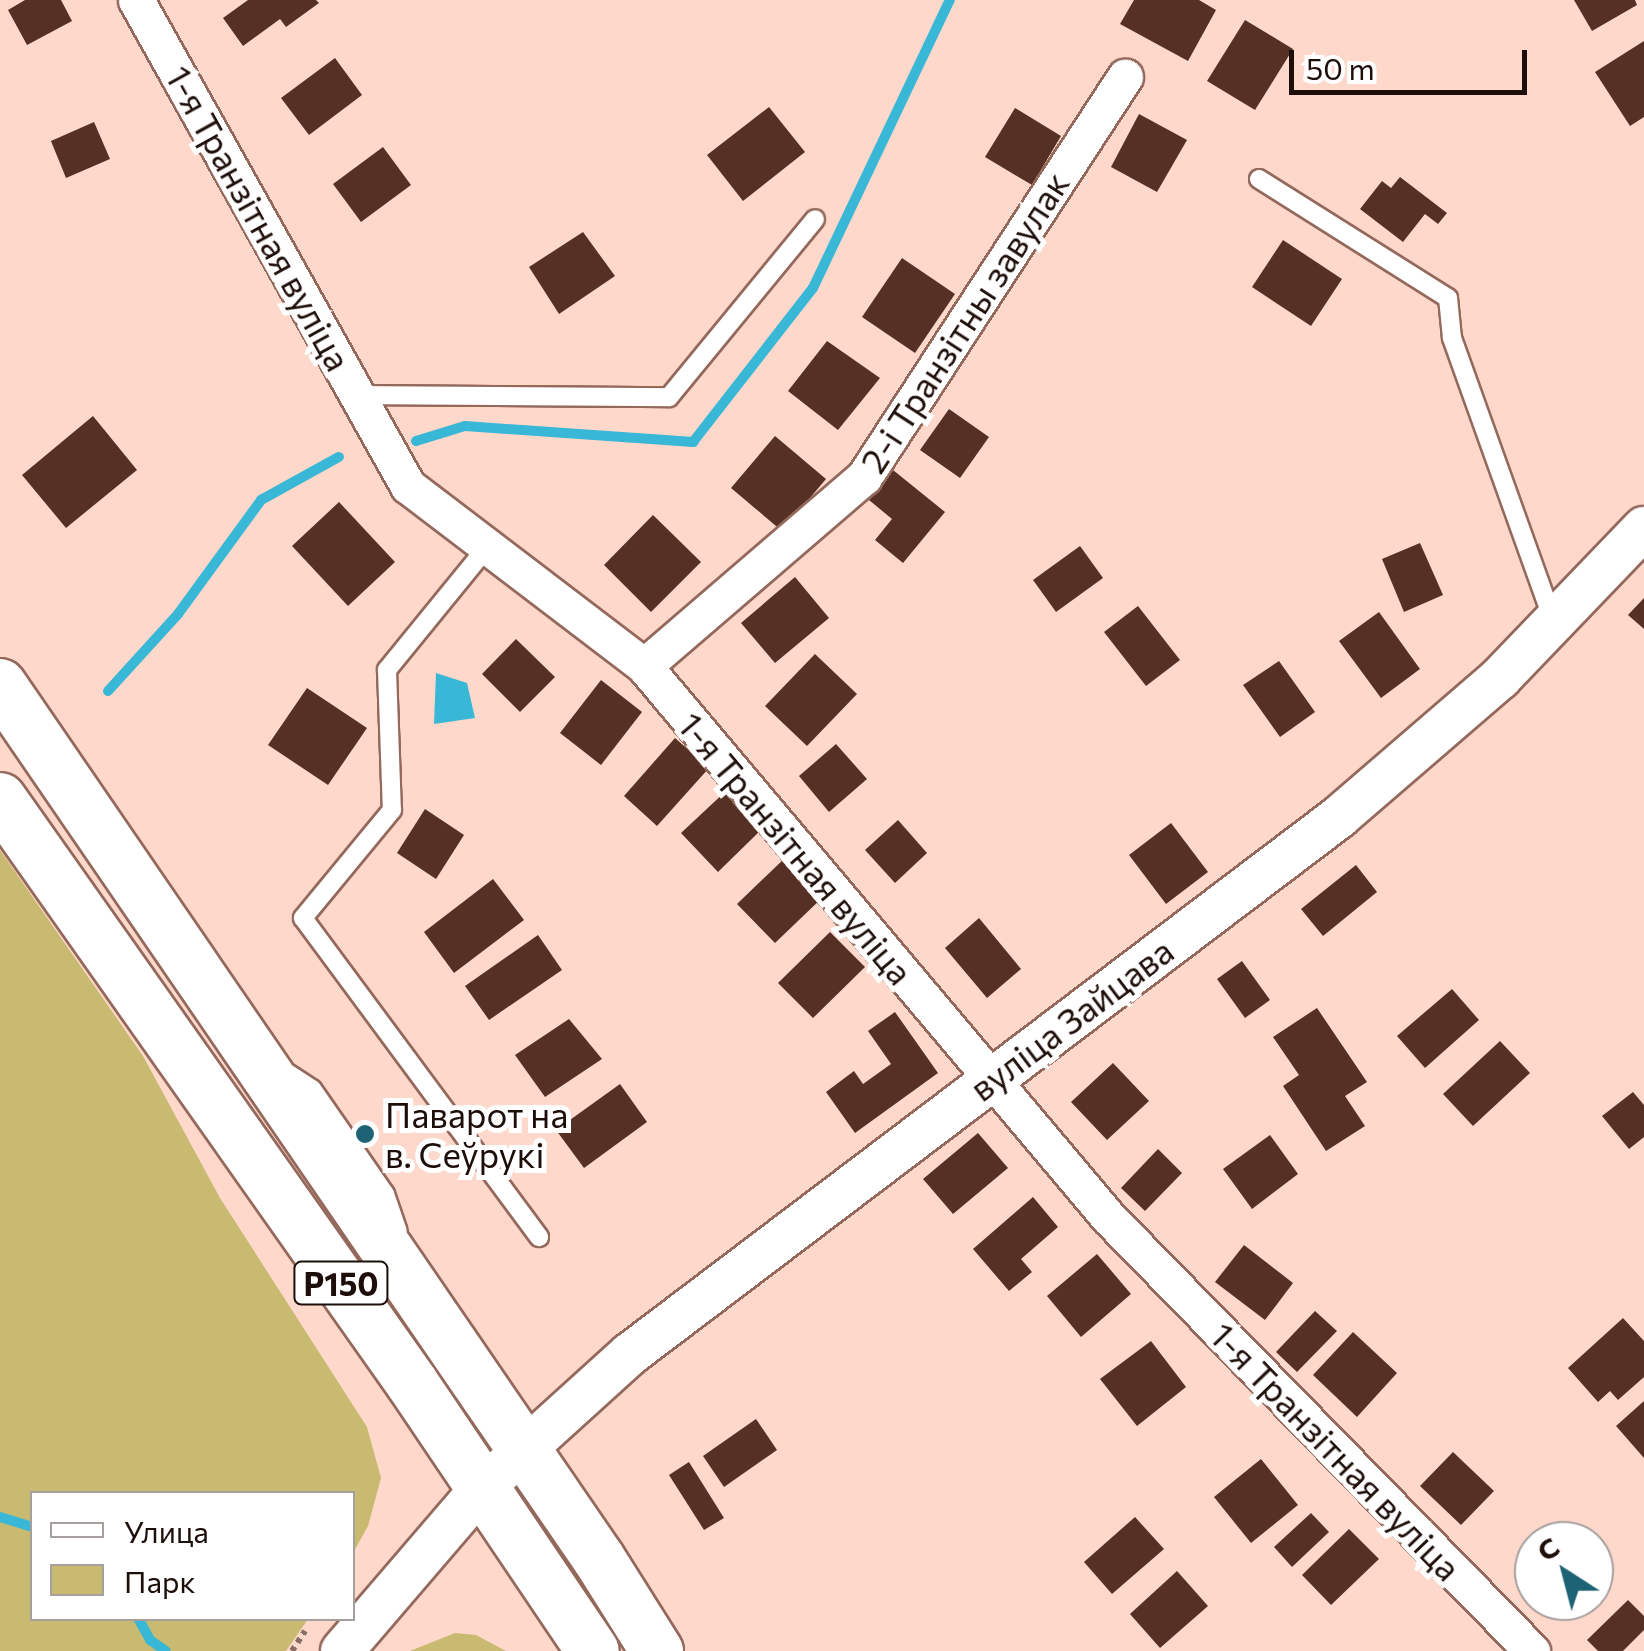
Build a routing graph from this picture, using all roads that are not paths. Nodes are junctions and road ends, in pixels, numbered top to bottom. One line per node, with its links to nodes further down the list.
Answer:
1 (136, 0): 5 (street, 1-я Транзітная вуліца)
2 (1126, 76): 9 (street, 2-і Транзітны завулак)
3 (1258, 178): 8 (lane)
4 (814, 218): 5 (lane)
5 (358, 395): 7 (street, 1-я Транзітная вуліца)
6 (1644, 528): 8 (street, вуліца Зайцава)
7 (488, 546): 9 (street, 1-я Транзітная вуліца); 13 (lane)
8 (1552, 618): 12 (street, вуліца Зайцава)
9 (644, 666): 12 (street, 1-я Транзітная вуліца)
10 (0, 685): 14 (main road, Р150)
11 (0, 799): 15 (main road, Р150)
12 (989, 1080): 14 (street, вуліца Зайцава); 21 (street, 1-я Транзітная вуліца)
13 (538, 1237)
14 (524, 1448): 15 (street, вуліца Зайцава); 20 (main road, Р150)
15 (481, 1489): 16 (street, вуліца Зайцава); 19 (main road, Р150)
16 (355, 1610)
17 (344, 1621): 18 (street, вуліца Зайцава)
18 (323, 1641)
19 (593, 1651)
20 (657, 1651)
21 (1532, 1651)

